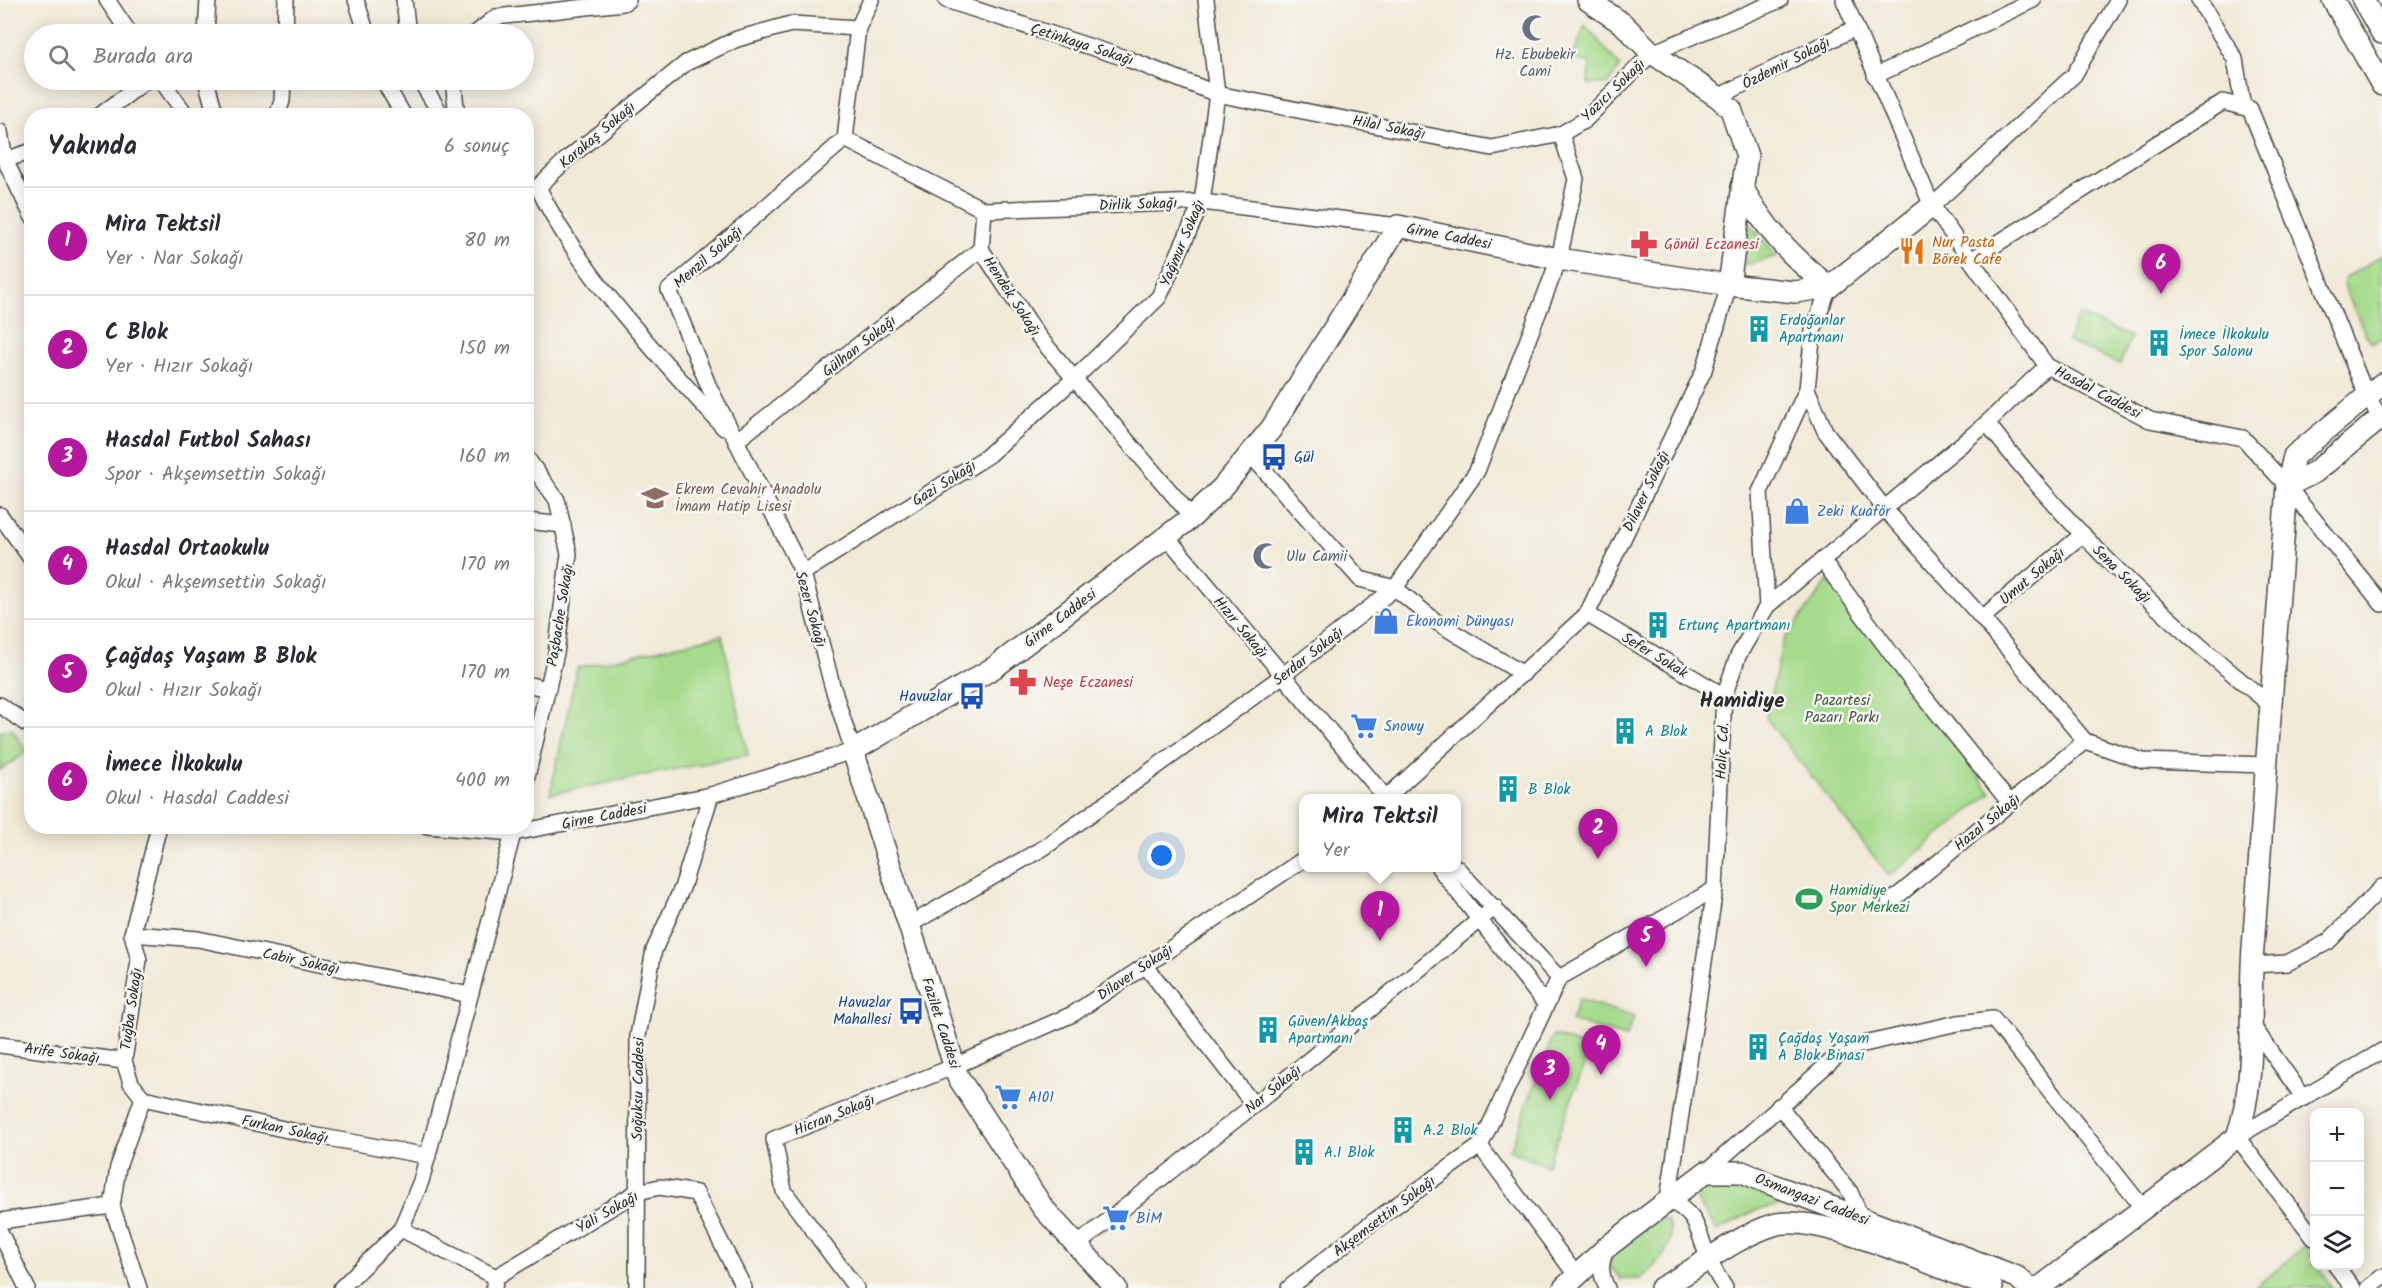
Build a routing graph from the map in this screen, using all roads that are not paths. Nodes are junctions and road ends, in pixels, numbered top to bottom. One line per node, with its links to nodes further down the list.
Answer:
1 (107, 0): 18 (street)
2 (208, 0): 19 (street)
3 (286, 0): 20 (street)
4 (356, 0): 21 (street)
5 (404, 0): 22 (street)
6 (628, 0): 23 (street)
7 (871, 0): 24 (street)
8 (946, 0): 37 (street, Çetinkaya Sokağı)
9 (1206, 0): 37 (street, Yağmur Sokağı)
10 (1588, 0): 27 (street)
11 (1780, 0): 27 (street)
12 (1844, 0): 25 (street, Hasdal Caddesi)
13 (2033, 0): 28 (street)
14 (2118, 0): 57 (street)
15 (2199, 0): 39 (street)
16 (2333, 0): 29 (street)
17 (2363, 0): 26 (street)
18 (123, 24)
19 (207, 24)
20 (285, 24)
21 (364, 24)
22 (407, 24)
23 (487, 24)
24 (858, 28): 49 (street); 71 (street, Karakaş Sokağı)
25 (1855, 28): 28 (street, Hasdal Caddesi); 38 (street, Özdemir Sokağı)
26 (2382, 33)
27 (1652, 53): 38 (street); 48 (street, Yazıcı Sokağı)
28 (1875, 76): 57 (street, Hasdal Caddesi)
29 (2382, 85)
30 (134, 90): 40 (street)
31 (168, 90): 41 (street)
32 (209, 90): 42 (street)
33 (283, 90): 43 (street)
34 (389, 90): 44 (street)
35 (426, 90): 45 (street)
36 (454, 90): 46 (street)
37 (1217, 94): 48 (street, Hilal Sokağı); 56 (street, Yağmur Sokağı)
38 (1718, 97): 53 (street)
39 (2243, 107): 62 (street); 68 (street)
40 (110, 108)
41 (181, 108)
42 (214, 108)
43 (280, 108)
44 (399, 108)
45 (437, 108)
46 (456, 108)
47 (0, 132): 51 (street)
48 (1561, 134): 61 (street)
49 (845, 139): 58 (street); 71 (street, Menzil Sokağı)
50 (24, 154): 51 (street)
51 (5, 160): 52 (street)
52 (14, 178): 54 (street); 55 (street)
53 (1743, 187): 63 (street); 64 (street)
54 (0, 188)
55 (24, 199)
56 (1202, 202): 58 (street, Dirlik Sokağı); 59 (street, Dirlik Sokağı); 66 (street, Yağmur Sokağı)
57 (1932, 206): 62 (street, Hasdal Caddesi); 64 (street, Girne Caddesi)
58 (984, 210): 60 (street, Hendek Sokağı)
59 (1398, 226): 61 (street, Girne Caddesi); 72 (street, Girne Caddesi)
60 (981, 249): 66 (street, Hendek Sokağı); 71 (street, Gülhan Sokağı)
61 (1559, 259): 63 (street, Girne Caddesi); 85 (street, Serdar Sokağı)
62 (1971, 260): 65 (street, Hasdal Caddesi)
63 (1729, 285): 64 (street, Girne Caddesi); 88 (street, Dilaver Sokağı)
64 (1829, 287): 67 (street)
65 (2047, 366): 70 (street, Haliç Cd.); 74 (street, Hasdal Caddesi)
66 (1074, 379): 77 (street, Hendek Sokağı); 84 (street, Gazi Sokağı)
67 (1807, 389): 75 (street); 87 (street)
68 (2374, 390): 69 (street); 74 (street)
69 (2382, 418): 74 (street)
70 (1987, 423): 75 (street, Haliç Cd.); 80 (street, Sena Sokağı)
71 (736, 441): 84 (street, Sezer Sokağı)
72 (1250, 454): 77 (street, Girne Caddesi); 85 (street)
73 (534, 469): 79 (street, Paşbache Sokağı)
74 (2287, 486): 86 (street, Hasdal Caddesi); 96 (street)
75 (1884, 508): 83 (street, Haliç Cd.); 89 (street)
76 (0, 515): 82 (street)
77 (1192, 517): 81 (street, Girne Caddesi)
78 (534, 522): 79 (street)
79 (563, 525): 93 (street, Paşbache Sokağı)
80 (2083, 534): 89 (street, Umut Sokağı); 96 (street, Sena Sokağı)
81 (1167, 537): 91 (street, Hızır Sokağı); 100 (street, Girne Caddesi)
82 (24, 549)
83 (1822, 560): 87 (street, Haliç Cd.); 105 (street)
84 (803, 573): 100 (street, Sezer Sokağı)
85 (1395, 588): 90 (street); 91 (street, Serdar Sokağı)
86 (2382, 604)
87 (1767, 606): 94 (street, Haliç Cd.)
88 (1587, 614): 90 (street, Dilaver Sokağı); 94 (street, Sefer Sokak)
89 (1982, 618): 98 (street)
90 (1523, 674): 103 (street, Dilaver Sokağı)
91 (1282, 676): 102 (street, Hızır Sokağı); 117 (street, Serdar Sokağı)
92 (534, 686): 93 (street)
93 (548, 689): 99 (street, Paşbache Sokağı)
94 (1724, 696): 113 (street, Haliç Cd.)
95 (0, 705): 97 (street)
96 (2273, 707): 101 (street)
97 (24, 722)
98 (2085, 741): 101 (street); 105 (street, Hazal Sokağı)
99 (534, 747)
100 (853, 751): 104 (street, Girne Caddesi); 117 (street, Fazilet Caddesi)
101 (2267, 765): 120 (street)
102 (1383, 794)
103 (1390, 794)
104 (711, 795): 106 (street, Girne Caddesi); 137 (street, Soğuksu Caddesi)
105 (2010, 803): 114 (street, Hazal Sokağı)
106 (534, 826)
107 (157, 834): 118 (street, Tuğba Sokağı)
108 (513, 834): 122 (street)
109 (1299, 862): 119 (street, Dilaver Sokağı)
110 (1443, 872): 116 (street)
111 (1461, 872): 115 (street)
112 (2382, 887): 120 (street)
113 (1715, 889): 121 (street); 138 (street, Haliç Cd.)
114 (1889, 903)
115 (1495, 907): 116 (street, Nar Sokağı); 121 (street)
116 (1479, 919): 123 (street); 131 (street, Nar Sokağı)
117 (909, 925): 128 (street, Fazilet Caddesi)
118 (132, 934): 122 (street, Cabir Sokağı); 127 (street, Tuğba Sokağı)
119 (1145, 965): 128 (street, Dilaver Sokağı); 131 (street)
120 (2252, 965): 124 (street)
121 (1558, 978): 123 (street, Akşemsettin Sokağı)
122 (470, 995): 135 (street)
123 (1546, 1005): 134 (street, Akşemsettin Sokağı)
124 (2252, 1025): 130 (street); 133 (street)
125 (0, 1045): 127 (street, Arife Sokağı)
126 (2382, 1051): 130 (street)
127 (124, 1061): 129 (street, Tuğba Sokağı)
128 (955, 1066): 146 (street, Fazilet Caddesi); 158 (street, Hicran Sokağı)
129 (143, 1098): 135 (street, Furkan Sokağı); 139 (street)
130 (2304, 1098): 133 (street)
131 (1254, 1105): 146 (street, Nar Sokağı)
132 (1779, 1106): 136 (street); 140 (street); 141 (street)
133 (2237, 1137): 140 (street); 145 (street)
134 (1480, 1146): 151 (street); 160 (street, Akşemsettin Sokağı)
135 (428, 1156): 143 (street)
136 (1706, 1172): 138 (street); 141 (street, Osmangazi Caddesi)
137 (637, 1192): 152 (street, Yali Sokağı); 156 (street, Soğuksu Caddesi); 157 (street, Yali Sokağı)
138 (1668, 1200): 147 (street); 148 (street)
139 (112, 1206): 142 (street); 154 (street)
140 (2143, 1208): 166 (street)
141 (1861, 1218): 165 (street, Osmangazi Caddesi)
142 (0, 1221)
143 (401, 1229): 152 (street); 155 (street)
144 (0, 1232): 153 (street)
145 (2310, 1233)
146 (1077, 1245): 159 (street, Fazilet Caddesi)
147 (1607, 1247): 151 (street); 161 (street)
148 (1708, 1257): 162 (street); 163 (street); 164 (street)
149 (2339, 1270): 167 (street)
150 (2382, 1277): 168 (street)
151 (1570, 1282)
152 (495, 1283)
153 (27, 1288)
154 (139, 1288)
155 (341, 1288)
156 (637, 1288)
157 (744, 1288)
158 (856, 1288)
159 (1116, 1288)
160 (1289, 1288)
161 (1606, 1288)
162 (1661, 1288)
163 (1725, 1288)
164 (1992, 1288)
165 (2029, 1288)
166 (2039, 1288)
167 (2353, 1288)
168 (2368, 1288)

